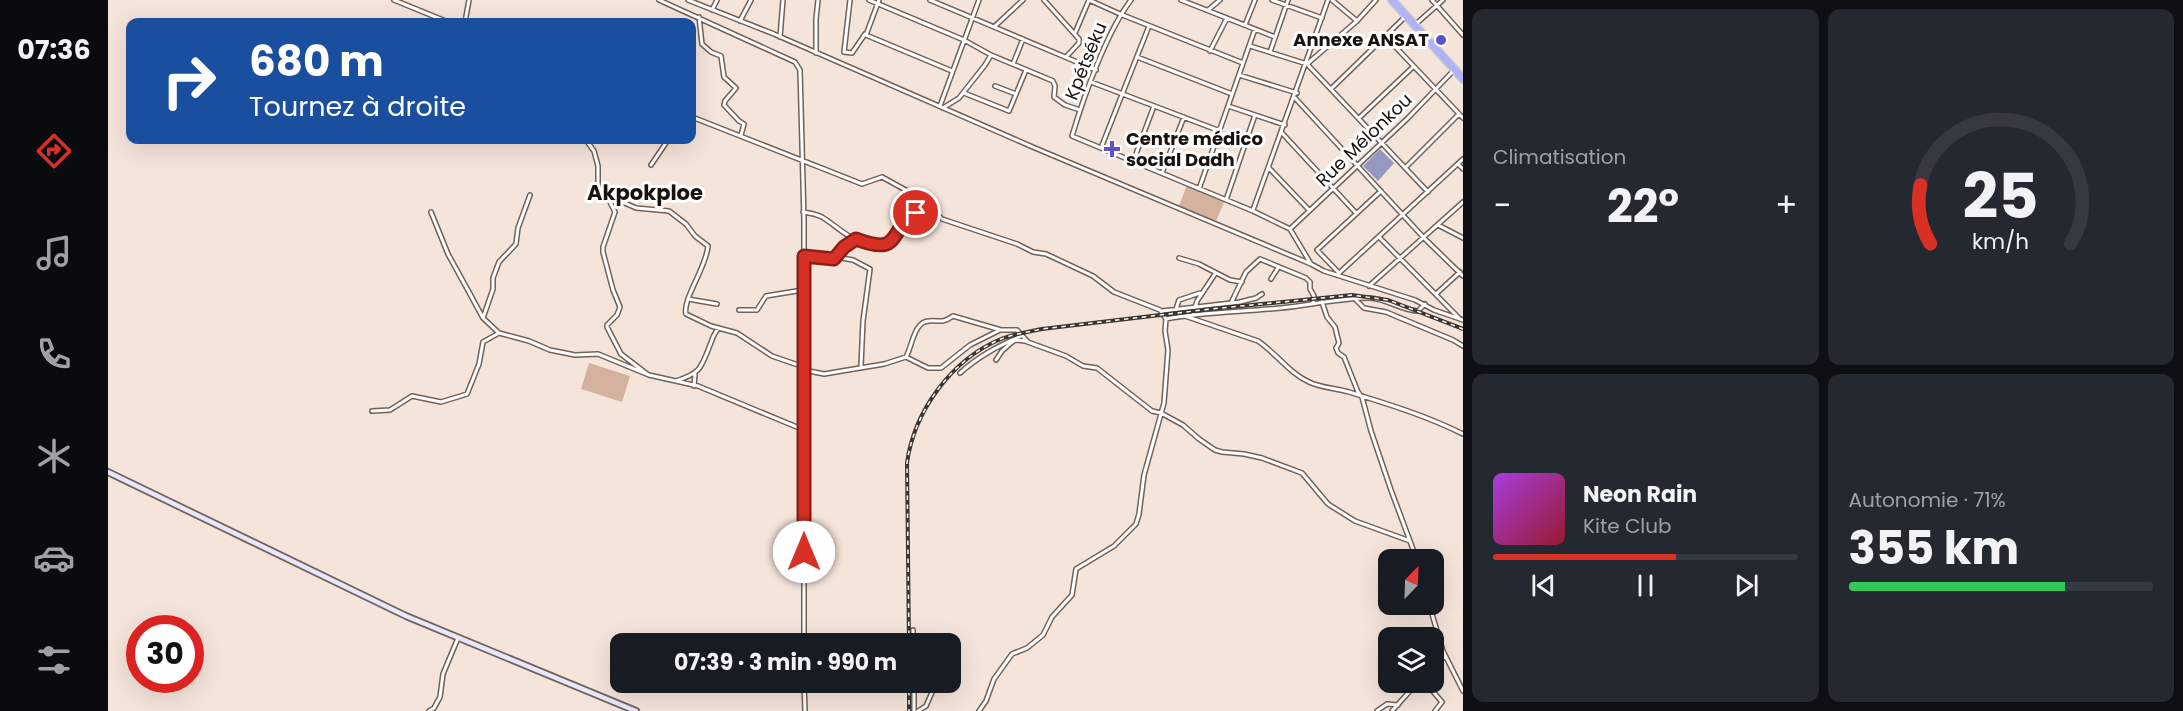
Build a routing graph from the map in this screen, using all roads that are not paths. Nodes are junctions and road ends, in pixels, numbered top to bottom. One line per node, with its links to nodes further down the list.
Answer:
1 (394, 0): 35 (street)
2 (469, 0): 36 (street)
3 (660, 0): 34 (street)
4 (688, 0): 30 (street)
5 (717, 0): 30 (street)
6 (752, 0): 40 (street)
7 (783, 0): 50 (street)
8 (818, 0): 58 (street)
9 (850, 0): 47 (street)
10 (869, 0): 27 (street)
11 (930, 0): 37 (street)
12 (980, 0): 37 (street)
13 (1023, 0): 45 (street)
14 (1044, 0): 48 (street)
15 (1089, 0): 32 (street); 48 (street)
16 (1131, 0): 32 (street, Kpétséku)
17 (1181, 0): 31 (street)
18 (1220, 0): 31 (street)
19 (1255, 0): 43 (street)
20 (1272, 0): 29 (street)
21 (1288, 0): 29 (street)
22 (1330, 0): 39 (street); 41 (street)
23 (1376, 0): 41 (street)
24 (1394, 0): 33 (highway); 42 (highway)
25 (1432, 0): 28 (street)
26 (1443, 0): 28 (street)
27 (879, 2): 47 (street); 54 (street)
28 (1438, 5): 42 (street); 49 (street)
29 (1286, 6): 39 (street); 51 (street)
30 (712, 10): 40 (street)
31 (1208, 10): 38 (street)
32 (1120, 14): 44 (street); 67 (street, Kpétséku)
33 (1406, 16): 42 (highway); 52 (street)
34 (699, 17): 96 (street); 102 (street)
35 (438, 18)
36 (466, 18)
37 (972, 18): 45 (street); 54 (street)
38 (1227, 18): 43 (street); 56 (street)
39 (1322, 18): 64 (street)
40 (740, 21): 50 (street)
41 (1357, 21): 64 (street)
42 (1416, 24): 66 (highway)
43 (1245, 25): 46 (street)
44 (1149, 26): 56 (street); 61 (street)
45 (994, 27): 53 (street)
46 (1256, 29): 51 (street); 55 (street)
47 (865, 33): 69 (street)
48 (1075, 33): 60 (street)
49 (1463, 35)
50 (780, 37): 58 (street)
51 (1275, 37): 57 (street)
52 (1386, 37): 65 (street); 75 (street)
53 (1023, 39): 60 (street); 63 (street)
54 (964, 40): 59 (street); 69 (street)
55 (1250, 46): 57 (street); 62 (street)
56 (1210, 51): 62 (street)
57 (1270, 52): 64 (street)
58 (816, 53): 85 (street)
59 (991, 55): 63 (street); 77 (street)
60 (1066, 57): 67 (street)
61 (1137, 57): 80 (street); 81 (street)
62 (1243, 63): 71 (street)
63 (1013, 64): 68 (street)
64 (1307, 64): 75 (street); 79 (street)
65 (1413, 67): 76 (street); 91 (street)
66 (1456, 68): 70 (highway); 72 (highway); 76 (street, Rue Mélonkou)
67 (1096, 69): 73 (street, Kpétséku)
68 (1026, 70): 78 (street); 86 (street)
69 (952, 71): 85 (street)
70 (1463, 74)
71 (1239, 75): 79 (street); 81 (street)
72 (1463, 79)
73 (1091, 82): 80 (street); 86 (street, Kpétséku)
74 (995, 86): 78 (street)
75 (1332, 88): 91 (street)
76 (1435, 89): 87 (street); 97 (street, Rue Mélonkou)
77 (964, 93): 78 (street); 85 (street)
78 (1016, 93)
79 (1297, 93): 82 (street)
80 (1122, 94): 83 (street); 100 (street)
81 (1232, 94): 84 (street)
82 (1295, 98): 93 (street); 106 (street)
83 (1154, 106): 89 (street); 103 (street)
84 (1228, 106): 88 (street); 94 (street)
85 (941, 107): 136 (street)
86 (1080, 110): 100 (street, Kpétséku)
87 (1459, 114): 92 (street); 108 (street)
88 (1255, 115): 93 (street); 117 (street)
89 (1184, 117): 94 (street); 110 (street)
90 (696, 118): 96 (street)
91 (1359, 118): 97 (street)
92 (1463, 118)
93 (1285, 125): 95 (street)
94 (1220, 131): 111 (street)
95 (1282, 133): 107 (street); 112 (street)
96 (741, 135): 102 (street)
97 (1382, 143): 106 (street, Rue Mélonkou); 108 (street)
98 (589, 144): 116 (street)
99 (665, 144): 105 (street)
100 (1101, 148): 103 (street)
101 (1463, 159): 104 (street)
102 (802, 161): 122 (street); 123 (street)
103 (1133, 162): 110 (street)
104 (1458, 164): 109 (street); 114 (street)
105 (651, 165)
106 (1358, 166): 112 (street, Rue Mélonkou); 113 (street)
107 (1269, 168): 119 (street); 120 (street)
108 (1406, 168): 114 (street)
109 (1463, 169)
110 (1162, 173): 111 (street)
111 (1199, 189): 117 (street)
112 (1333, 189): 119 (street, Rue Mélonkou); 124 (street)
113 (1381, 191): 124 (street); 125 (street)
114 (1428, 192): 125 (street)
115 (530, 195): 161 (street)
116 (606, 195): 148 (street); 178 (street)
117 (1226, 200): 120 (street)
118 (1463, 202): 126 (street)
119 (1310, 210): 127 (street, Rue Mélonkou)
120 (1253, 211): 127 (street)
121 (431, 212): 161 (street)
122 (803, 212): 131 (street); 132 (street)
123 (936, 213): 131 (street); 158 (street)
124 (1356, 214): 139 (street)
125 (1403, 215): 128 (street); 129 (street)
126 (1438, 225): 129 (street); 130 (street)
127 (1290, 229): 136 (street)
128 (1379, 237): 135 (street); 139 (street)
129 (1424, 238): 135 (street); 140 (street)
130 (1463, 238)
131 (856, 239): 133 (street)
132 (804, 256): 133 (street); 144 (street)
133 (836, 257): 174 (street)
134 (1179, 258): 138 (street)
135 (1399, 258): 143 (street); 147 (street)
136 (1311, 264): 139 (street)
137 (1278, 268): 141 (street); 142 (street); 153 (street)
138 (1215, 274): 142 (street); 145 (street)
139 (1338, 274): 143 (street)
140 (1461, 274): 147 (street)
141 (1271, 279)
142 (1242, 282): 150 (street)
143 (1369, 286): 154 (street)
144 (804, 290): 157 (street); 175 (street)
145 (1202, 293): 155 (street); 156 (street)
146 (1262, 294): 150 (street)
147 (1436, 294): 163 (street)
148 (688, 299): 152 (street); 164 (street)
149 (1356, 300): 151 (street); 154 (street); 171 (street)
150 (1232, 301): 155 (street)
151 (1322, 302): 153 (street); 181 (street)
152 (717, 304)
153 (1313, 304): 159 (street)
154 (1425, 304): 163 (street)
155 (1195, 307): 156 (street); 159 (street)
156 (1176, 309): 158 (street)
157 (739, 310)
158 (1162, 311): 162 (street)
159 (1193, 315): 160 (street)
160 (1185, 316): 162 (street); 181 (street)
161 (483, 318): 167 (street)
162 (1166, 319): 183 (street)
163 (1461, 319)
164 (711, 326): 165 (street); 168 (street)
165 (719, 328): 168 (street); 175 (street)
166 (1001, 330): 169 (street); 172 (street); 172 (street)
167 (499, 333): 178 (street); 182 (street)
168 (714, 333): 177 (street)
169 (1021, 336): 170 (street); 176 (street)
170 (1029, 343): 173 (street); 183 (street)
171 (1463, 346)
172 (906, 357): 174 (street)
173 (996, 360)
174 (861, 366): 175 (street)
175 (804, 369): 184 (street)
176 (960, 373)
177 (695, 374): 179 (street); 180 (street)
178 (649, 375): 179 (street)
179 (676, 381): 180 (street)
180 (694, 386): 184 (street)
181 (1362, 397): 185 (street); 187 (street)
182 (372, 411)
183 (1161, 413): 187 (street); 204 (street)
184 (804, 430): 190 (street)
185 (1463, 434)
186 (108, 472): 191 (street)
187 (1410, 541): 188 (street)
188 (1415, 549)
189 (1432, 615): 192 (street)
190 (804, 633)
191 (458, 638): 200 (street); 201 (street)
192 (1445, 656): 193 (street)
193 (1463, 691)
194 (804, 693): 202 (street)
195 (915, 693): 203 (street)
196 (932, 693): 203 (street)
197 (1409, 693): 199 (street)
198 (1434, 693): 207 (street)
199 (1398, 705): 205 (street); 206 (street)
200 (429, 711)
201 (636, 711)
202 (804, 711)
203 (916, 711)
204 (979, 711)
205 (1377, 711)
206 (1392, 711)
207 (1435, 711)

